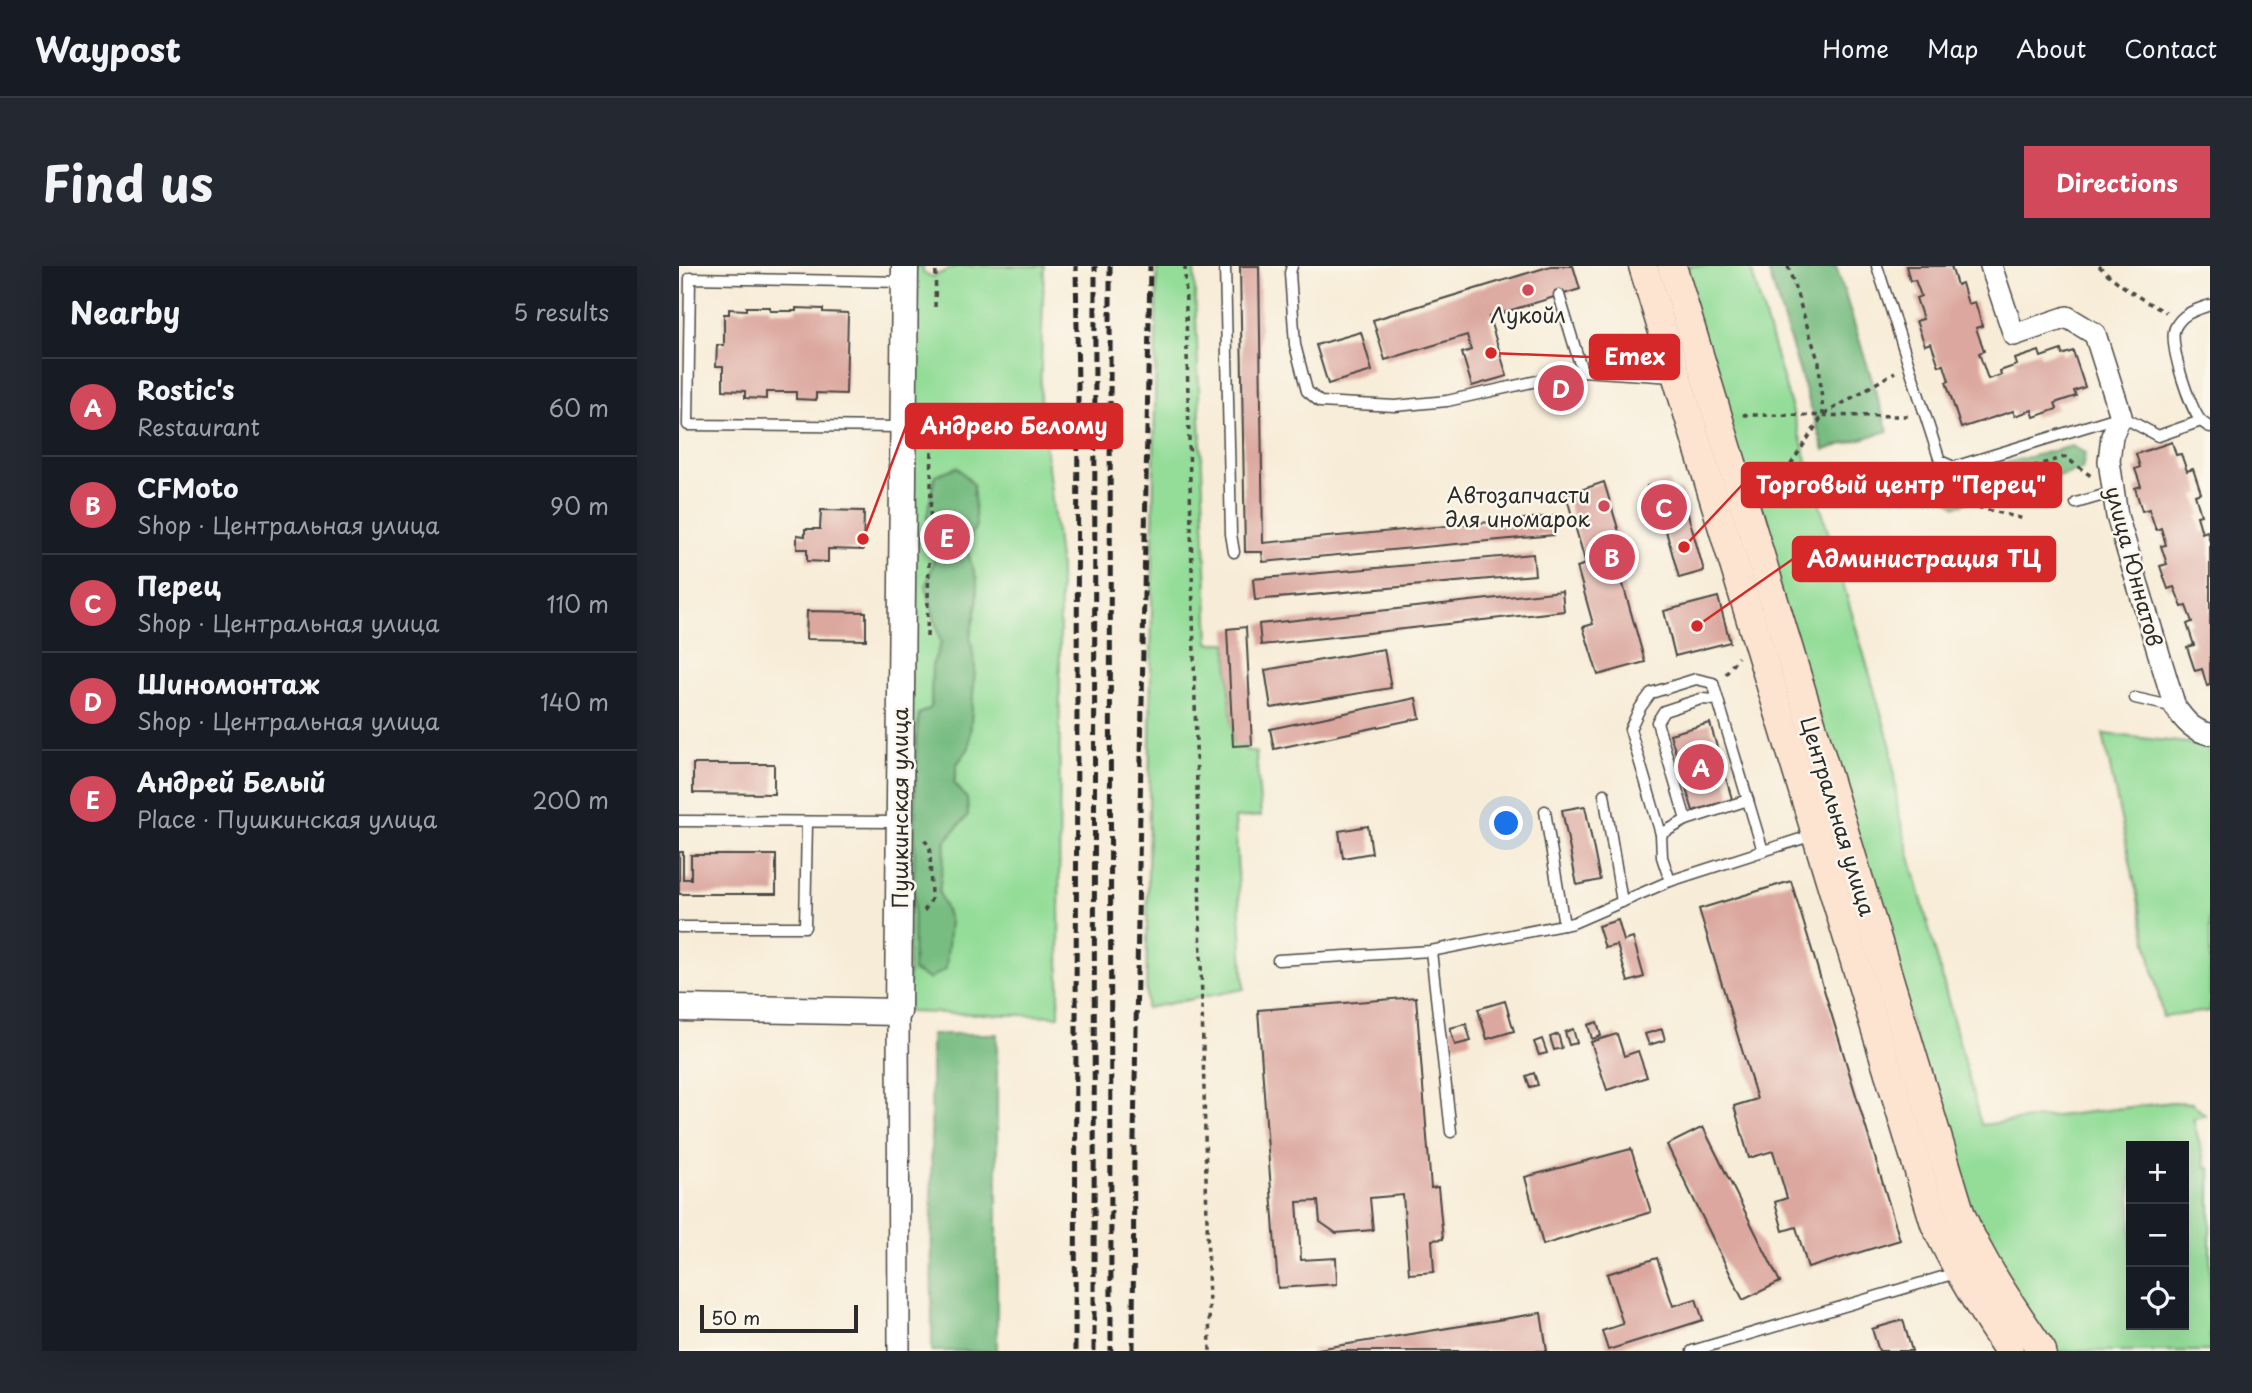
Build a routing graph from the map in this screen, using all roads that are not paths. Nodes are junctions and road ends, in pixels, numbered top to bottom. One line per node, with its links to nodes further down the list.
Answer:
1 (1225, 266): 17 (lane)
2 (1292, 266): 10 (lane)
3 (1643, 266): 11 (main road, Центральная улица)
4 (1672, 266): 11 (main road, Центральная улица)
5 (1877, 266): 12 (lane)
6 (1991, 266): 12 (street)
7 (905, 274): 14 (street, Пушкинская улица); 14 (lane)
8 (1559, 295): 10 (lane)
9 (2210, 305): 13 (lane)
10 (1582, 371): 11 (lane)
11 (1690, 373): 30 (main road, Центральная улица); 45 (main road, Центральная улица)
12 (2121, 416): 13 (lane); 15 (street, улица Юннатов)
13 (2206, 424)
14 (902, 427): 28 (street, Пушкинская улица)
15 (2113, 492): 16 (lane); 20 (street, улица Юннатов)
16 (2076, 503)
17 (1234, 552)
18 (1716, 695): 23 (lane); 25 (lane); 29 (lane)
19 (2135, 698): 20 (lane)
20 (2175, 707): 21 (street, улица Юннатов)
21 (2210, 734)
22 (1604, 794): 33 (lane)
23 (1748, 800): 25 (lane); 31 (lane)
24 (1545, 811): 34 (lane)
25 (1686, 820): 29 (lane)
26 (679, 821): 27 (lane)
27 (807, 822): 28 (lane); 35 (lane)
28 (899, 822): 39 (street, Пушкинская улица)
29 (1661, 834): 32 (lane)
30 (1817, 834): 31 (lane); 41 (main road, Центральная улица)
31 (1763, 851): 32 (lane)
32 (1669, 881): 33 (lane)
33 (1622, 902): 34 (lane)
34 (1564, 925): 36 (lane)
35 (679, 928)
36 (1431, 951): 37 (lane); 40 (lane)
37 (1279, 960)
38 (679, 1008): 39 (street)
39 (898, 1012): 42 (street, Пушкинская улица)
40 (1451, 1132)
41 (1959, 1272): 43 (lane); 44 (main road, Центральная улица)
42 (899, 1351)
43 (1692, 1351)
44 (2009, 1351)
45 (2042, 1351)

